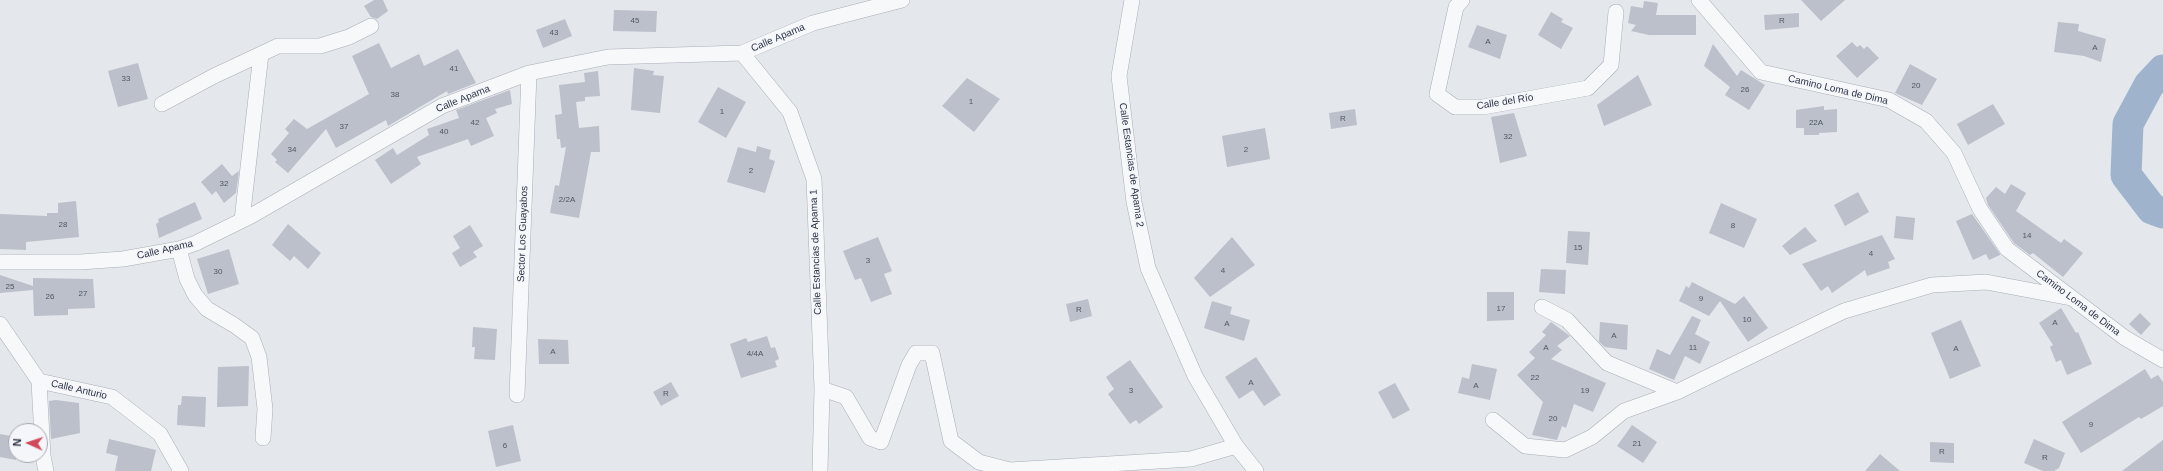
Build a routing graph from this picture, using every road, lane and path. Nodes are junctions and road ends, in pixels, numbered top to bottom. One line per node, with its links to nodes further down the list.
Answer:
1 (902, 0): 7 (street, Calle Apama)
2 (1132, 0): 24 (street, Calle Estancias de Apama 2)
3 (1462, 0): 5 (street, Calle del Río)
4 (1699, 0): 14 (street, Camino Loma de Dima)
5 (1616, 12)
6 (371, 26): 8 (street)
7 (742, 53): 9 (street, Calle Apama); 19 (street, Calle Estancias de Apama 1)
8 (261, 54): 10 (street); 11 (street)
9 (529, 73): 11 (street, Calle Apama); 21 (street, Sector Los Guayabos)
10 (162, 104)
11 (242, 220): 12 (street, Calle Apama)
12 (179, 248): 13 (street, Calle Apama); 23 (street)
13 (0, 262)
14 (2071, 298): 17 (street, Camino Loma de Dima); 20 (street)
15 (1542, 307): 20 (street)
16 (0, 324): 18 (street, Calle Anturio)
17 (2163, 360)
18 (39, 381): 25 (street, Calle Anturio); 26 (street, Calle Anturio)
19 (822, 389): 24 (street); 27 (street, Calle Estancias de Apama 1)
20 (1678, 392): 22 (street)
21 (517, 395)
22 (1493, 420)
23 (263, 438)
24 (1236, 446): 28 (street, Calle Estancias de Apama 2)
25 (46, 471)
26 (181, 471)
27 (820, 471)
28 (1256, 471)

